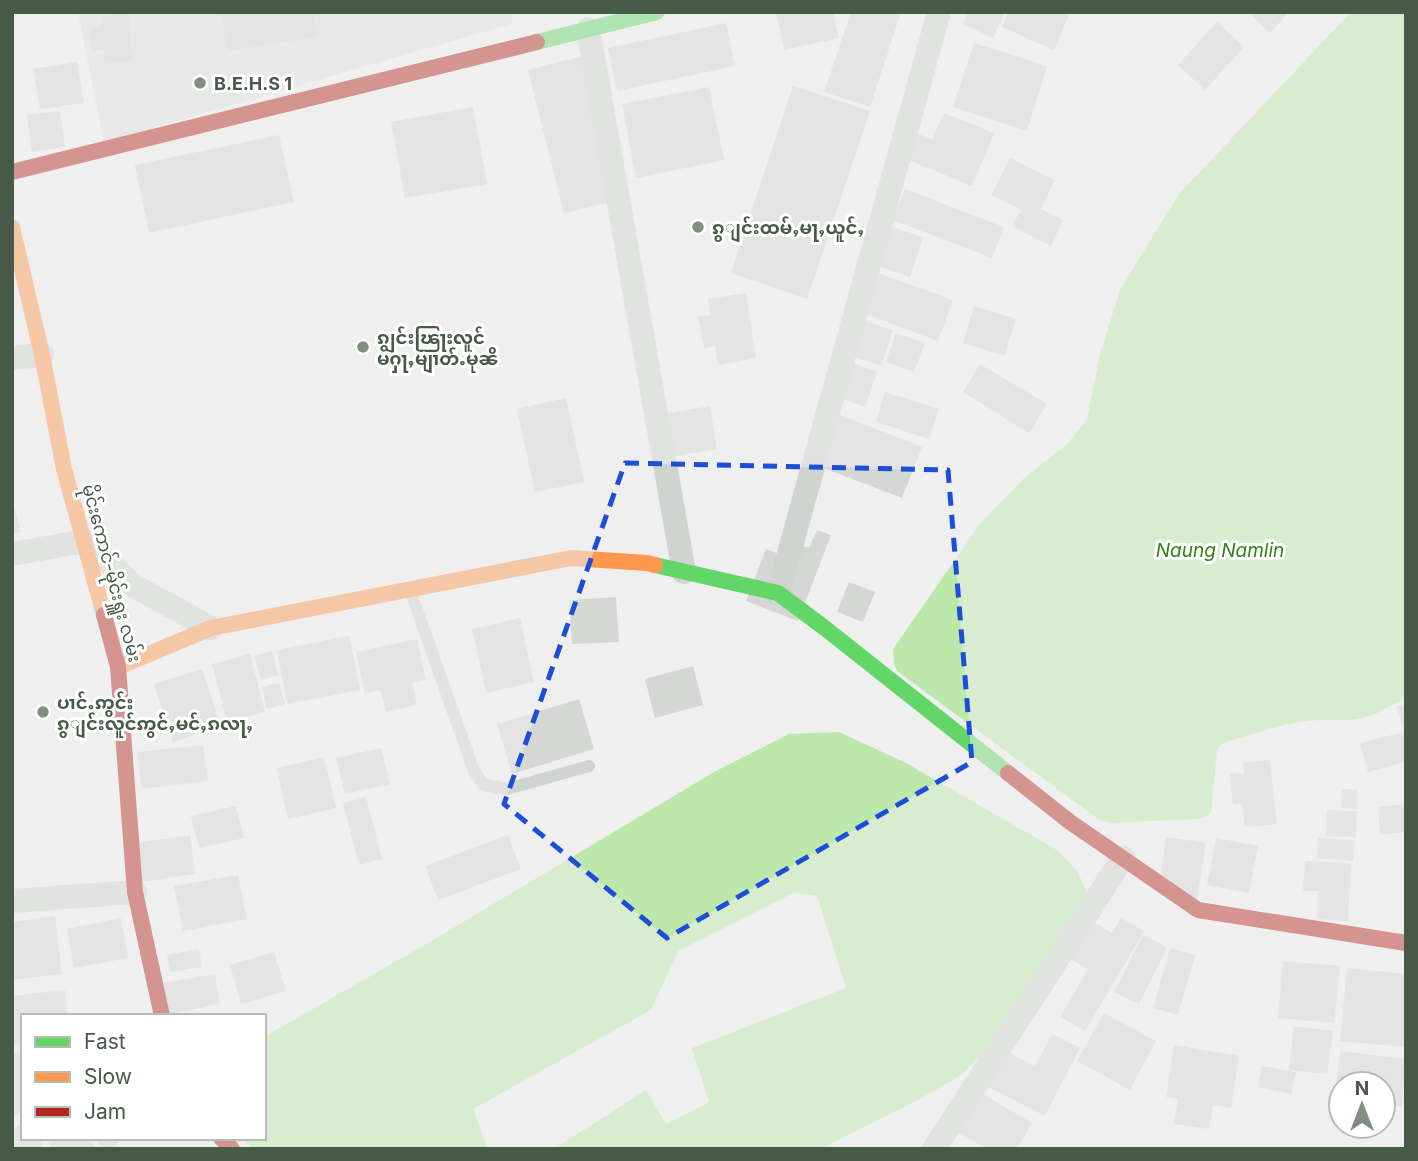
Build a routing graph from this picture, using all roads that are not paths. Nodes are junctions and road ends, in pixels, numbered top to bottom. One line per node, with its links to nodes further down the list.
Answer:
1 (657, 12): 3 (street)
2 (939, 12): 12 (street)
3 (588, 29): 4 (street); 10 (street)
4 (12, 172)
5 (12, 227): 6 (street, မိုင်းကောင်-မိုင်းရှူး လမ်း)
6 (42, 355): 7 (street); 8 (street, မိုင်းကောင်-မိုင်းရှူး လမ်း)
7 (12, 358)
8 (85, 541): 9 (street); 13 (street); 14 (street, မိုင်းကောင်-မိုင်းရှူး လမ်း)
9 (12, 554)
10 (684, 572): 11 (street); 12 (street)
11 (410, 589): 13 (street); 15 (lane)
12 (778, 593): 16 (street)
13 (211, 628): 14 (street)
14 (118, 667): 17 (street, မိုင်းကောင်-မိုင်းရှူး လမ်း)
15 (589, 766)
16 (1123, 859): 19 (street); 21 (street)
17 (135, 892): 18 (street); 20 (street, မိုင်းကောင်-မိုင်းရှူး လမ်း)
18 (12, 901)
19 (1406, 943)
20 (162, 1014)
21 (934, 1149)

